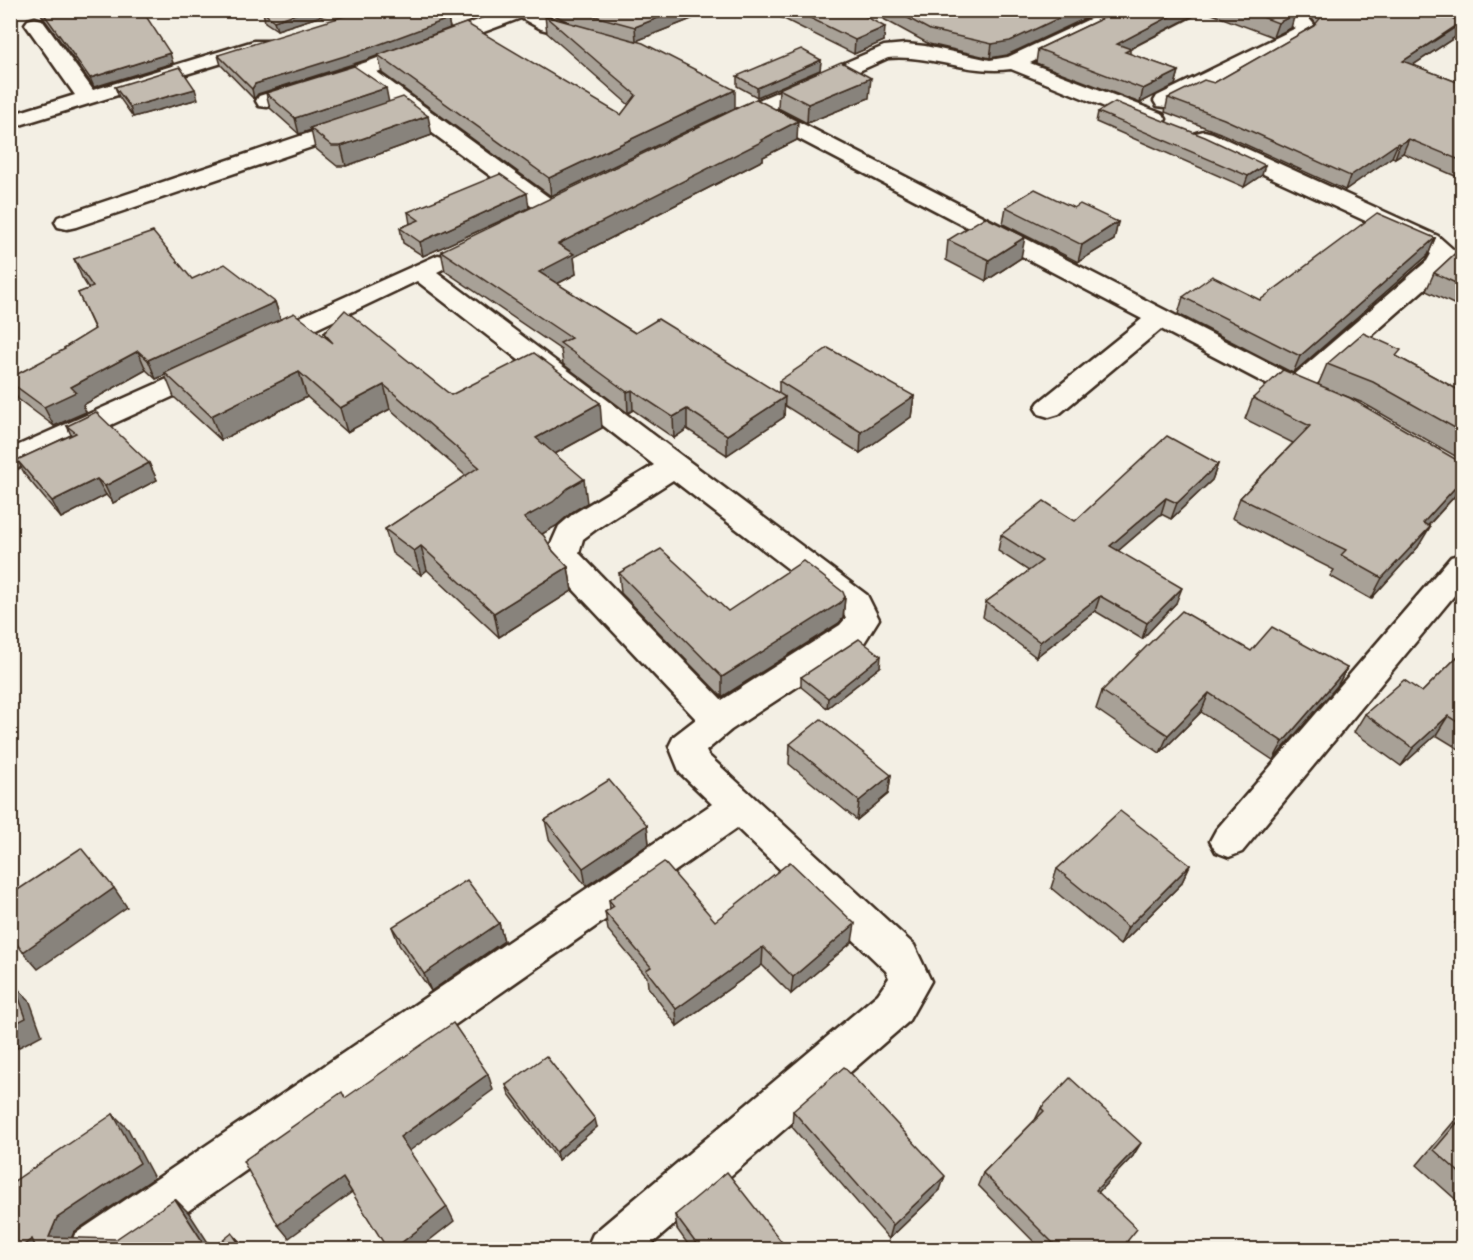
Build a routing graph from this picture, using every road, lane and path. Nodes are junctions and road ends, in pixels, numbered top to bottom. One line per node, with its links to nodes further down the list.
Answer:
1 (1126, 10): 9 (street)
2 (1275, 10): 15 (street)
3 (521, 11): 7 (street); 10 (street)
4 (44, 15): 11 (street)
5 (885, 31): 8 (street)
6 (285, 38): 11 (street)
7 (614, 42)
8 (925, 52): 9 (street); 13 (street)
9 (1013, 63): 15 (street)
10 (361, 70): 12 (street); 14 (street)
11 (88, 98): 16 (street)
12 (267, 101)
13 (746, 102): 17 (street); 23 (street)
14 (410, 106): 18 (street); 19 (street)
15 (1140, 113): 21 (street)
16 (10, 122)
17 (705, 133)
18 (550, 209)
19 (67, 222)
20 (459, 252): 22 (street)
21 (1453, 252): 26 (street)
22 (420, 271): 24 (street); 30 (street)
23 (1160, 317): 26 (street); 28 (street)
24 (247, 351)
25 (225, 361): 29 (street)
26 (1295, 388): 27 (street)
27 (1333, 404)
28 (1049, 408)
29 (10, 461)
30 (675, 465): 32 (street); 32 (street)
31 (1462, 565): 34 (street)
32 (719, 720): 33 (street)
33 (739, 806): 35 (street); 36 (street)
34 (1229, 842)
35 (91, 1250)
36 (609, 1250)

